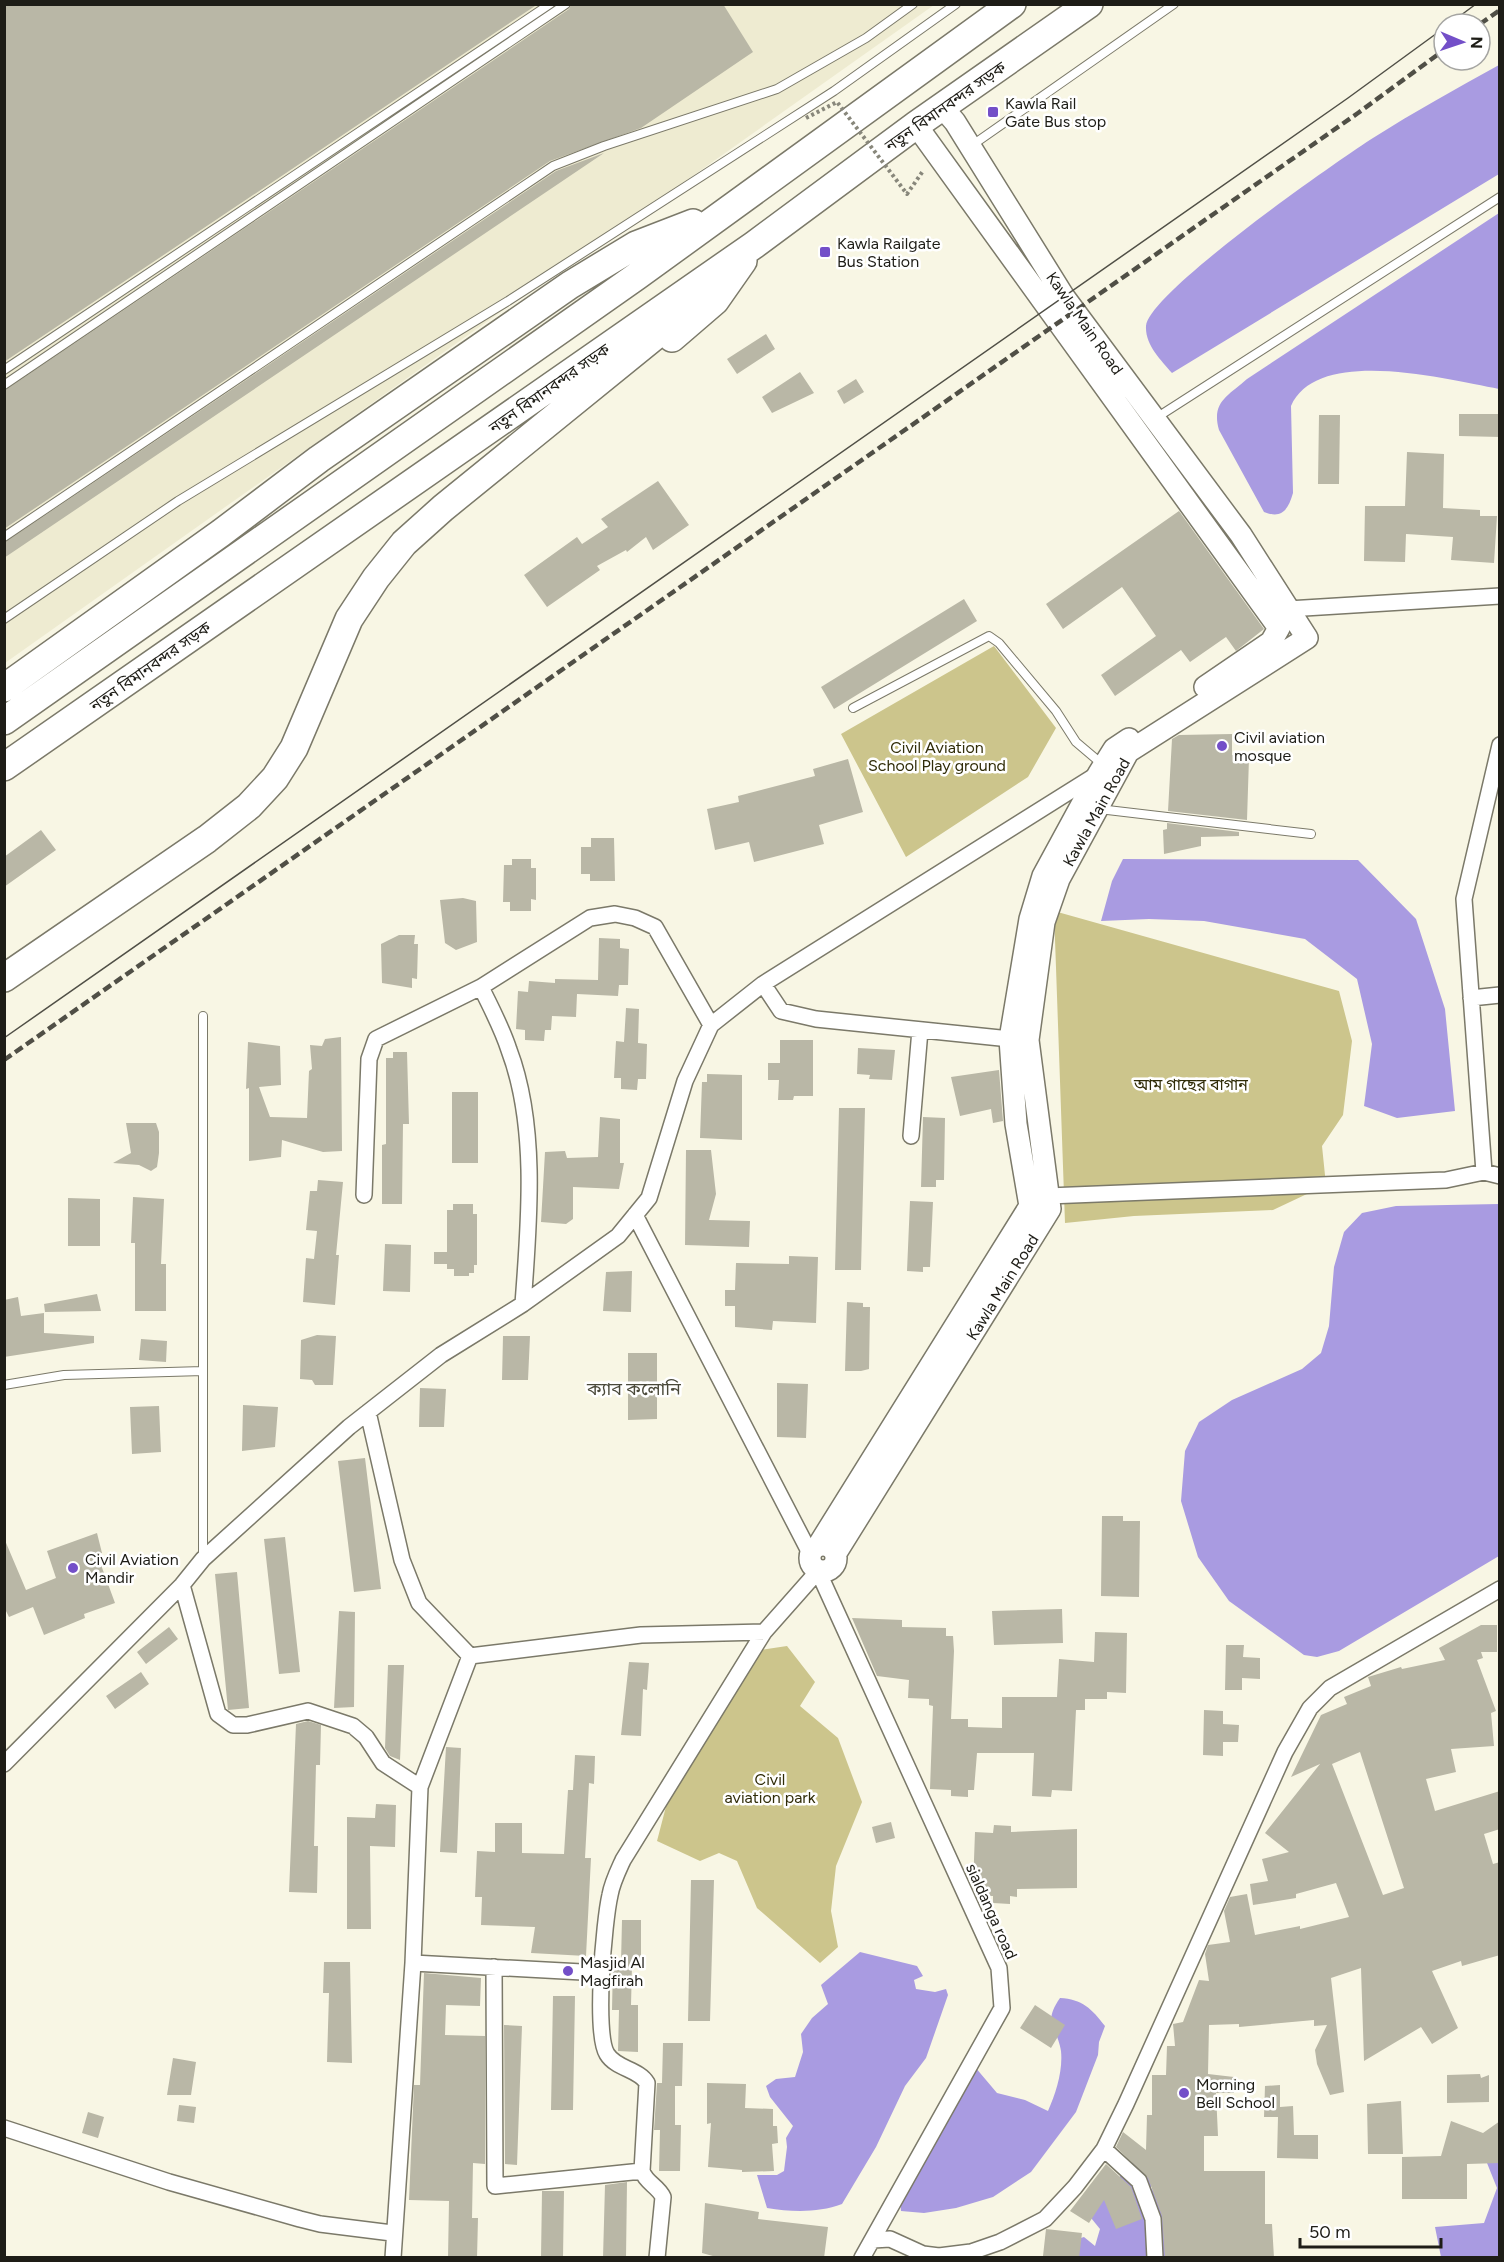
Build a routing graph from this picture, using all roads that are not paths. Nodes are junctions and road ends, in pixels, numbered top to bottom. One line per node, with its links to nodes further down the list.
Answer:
1 (550, 4): 14 (lane)
2 (566, 4): 15 (lane)
3 (913, 4): 17 (lane)
4 (956, 4): 20 (lane)
5 (1012, 4): 12 (highway)
6 (1089, 4): 8 (highway, নতুন বিমানবন্দর সড়ক)
7 (1174, 4): 10 (lane)
8 (942, 107): 9 (highway, নতুন বিমানবন্দর সড়ক); 10 (street, Kawla Main Road)
9 (916, 126): 13 (highway, নতুন বিমানবন্দর সড়ক); 26 (street, Kawla Main Road)
10 (970, 147): 16 (street, Kawla Main Road)
11 (1500, 197): 16 (lane)
12 (727, 211): 21 (highway); 23 (highway)
13 (754, 245): 25 (highway, নতুন বিমানবন্দর সড়ক); 29 (highway)
14 (4, 370)
15 (4, 385)
16 (1154, 419): 19 (street, Kawla Main Road)
17 (4, 537)
18 (1500, 596): 19 (street)
19 (1288, 609): 27 (street, Kawla Main Road)
20 (4, 619)
21 (4, 688)
22 (853, 708): 26 (lane)
23 (4, 721)
24 (1500, 745): 32 (street)
25 (4, 767)
26 (1101, 769): 30 (street); 37 (street, Kawla Main Road)
27 (1097, 809): 28 (lane); 42 (street, Kawla Main Road)
28 (1311, 834)
29 (4, 978)
30 (763, 984): 34 (street); 36 (street)
31 (1500, 995): 32 (street)
32 (1471, 998): 39 (street)
33 (203, 1016): 45 (lane)
34 (711, 1025): 35 (street); 43 (street)
35 (397, 1029): 41 (street); 44 (street)
36 (920, 1029): 37 (street); 38 (street)
37 (1010, 1039): 48 (street, Kawla Main Road)
38 (910, 1136)
39 (1484, 1172): 40 (street); 42 (street)
40 (1500, 1176)
41 (364, 1195)
42 (1048, 1196): 48 (street, Kawla Main Road)
43 (635, 1215): 44 (street); 48 (street, sialdanga road)
44 (523, 1304): 47 (street)
45 (203, 1371): 46 (lane); 49 (lane)
46 (4, 1385)
47 (368, 1412): 49 (street); 53 (street)
48 (821, 1556): 52 (street); 63 (street, sialdanga road)
49 (203, 1559): 50 (street)
50 (182, 1585): 54 (street); 55 (street)
51 (1500, 1588): 60 (street)
52 (764, 1632): 53 (street); 58 (street)
53 (470, 1656): 55 (street)
54 (4, 1764)
55 (420, 1787): 56 (street)
56 (413, 1963): 57 (street); 62 (street)
57 (494, 1967): 58 (street); 61 (street)
58 (601, 1973): 61 (street)
59 (4, 2128): 62 (street)
60 (1104, 2149): 63 (street); 67 (street)
61 (642, 2172): 65 (street)
62 (392, 2233): 64 (street)
63 (873, 2240): 66 (street, sialdanga road)
64 (393, 2258)
65 (657, 2258)
66 (862, 2258)
67 (1155, 2258)

